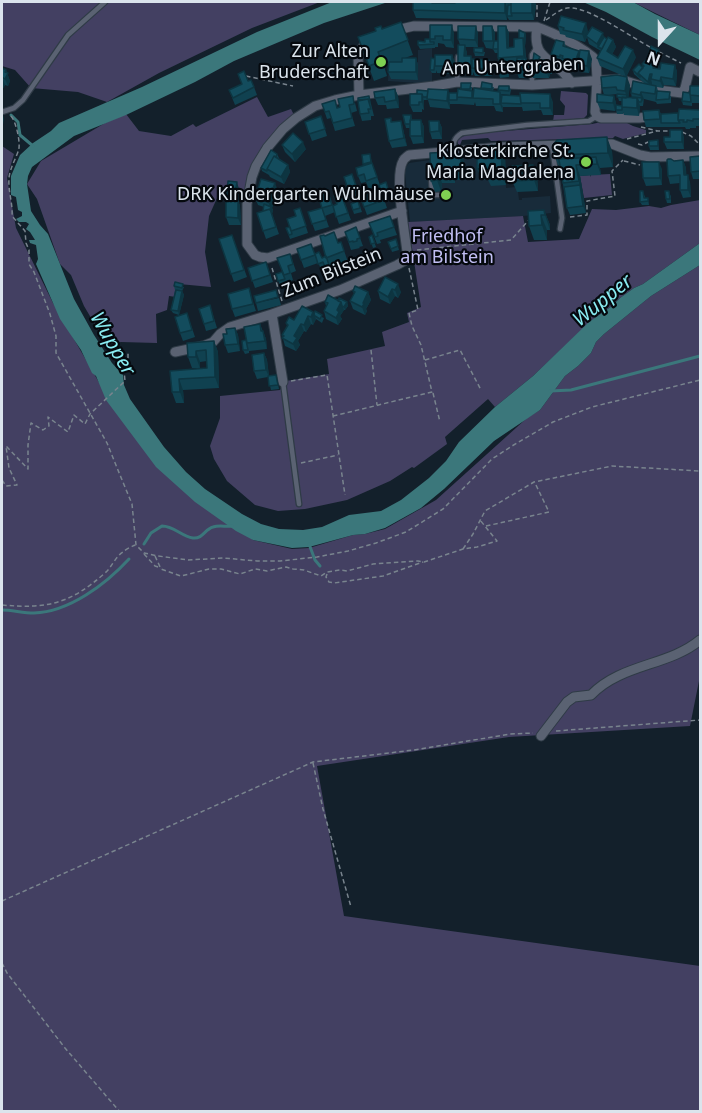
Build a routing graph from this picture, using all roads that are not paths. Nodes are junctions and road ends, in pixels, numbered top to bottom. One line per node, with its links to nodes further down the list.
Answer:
1 (105, 2): 13 (lane)
2 (540, 24): 3 (street); 5 (street); 8 (street)
3 (459, 26): 4 (lane); 12 (street)
4 (458, 37)
5 (537, 47): 10 (street); 11 (lane)
6 (458, 48): 9 (lane)
7 (700, 72): 8 (street, Am Untergraben)
8 (597, 80): 10 (street, Am Untergraben); 15 (street)
9 (458, 82): 11 (street, Am Untergraben); 12 (street, Am Untergraben)
10 (572, 83): 11 (street, Am Untergraben)
11 (532, 85)
12 (359, 95): 23 (street, Am Untergraben)
13 (4, 112)
14 (659, 115): 15 (street)
15 (597, 116): 19 (lane)
16 (592, 144): 20 (street)
17 (552, 145): 18 (street); 19 (street); 24 (lane)
18 (572, 145)
19 (454, 151): 23 (street, Zum Bilstein)
20 (700, 156)
21 (431, 172): 22 (lane)
22 (441, 195)
23 (402, 211): 25 (street, Zum Bilstein)
24 (560, 229)
25 (272, 315): 26 (street, Zum Bilstein); 27 (street, Zum Bilstein)
26 (175, 352)
27 (283, 382): 28 (lane)
28 (300, 504)
29 (700, 639): 30 (street)
30 (537, 734)

